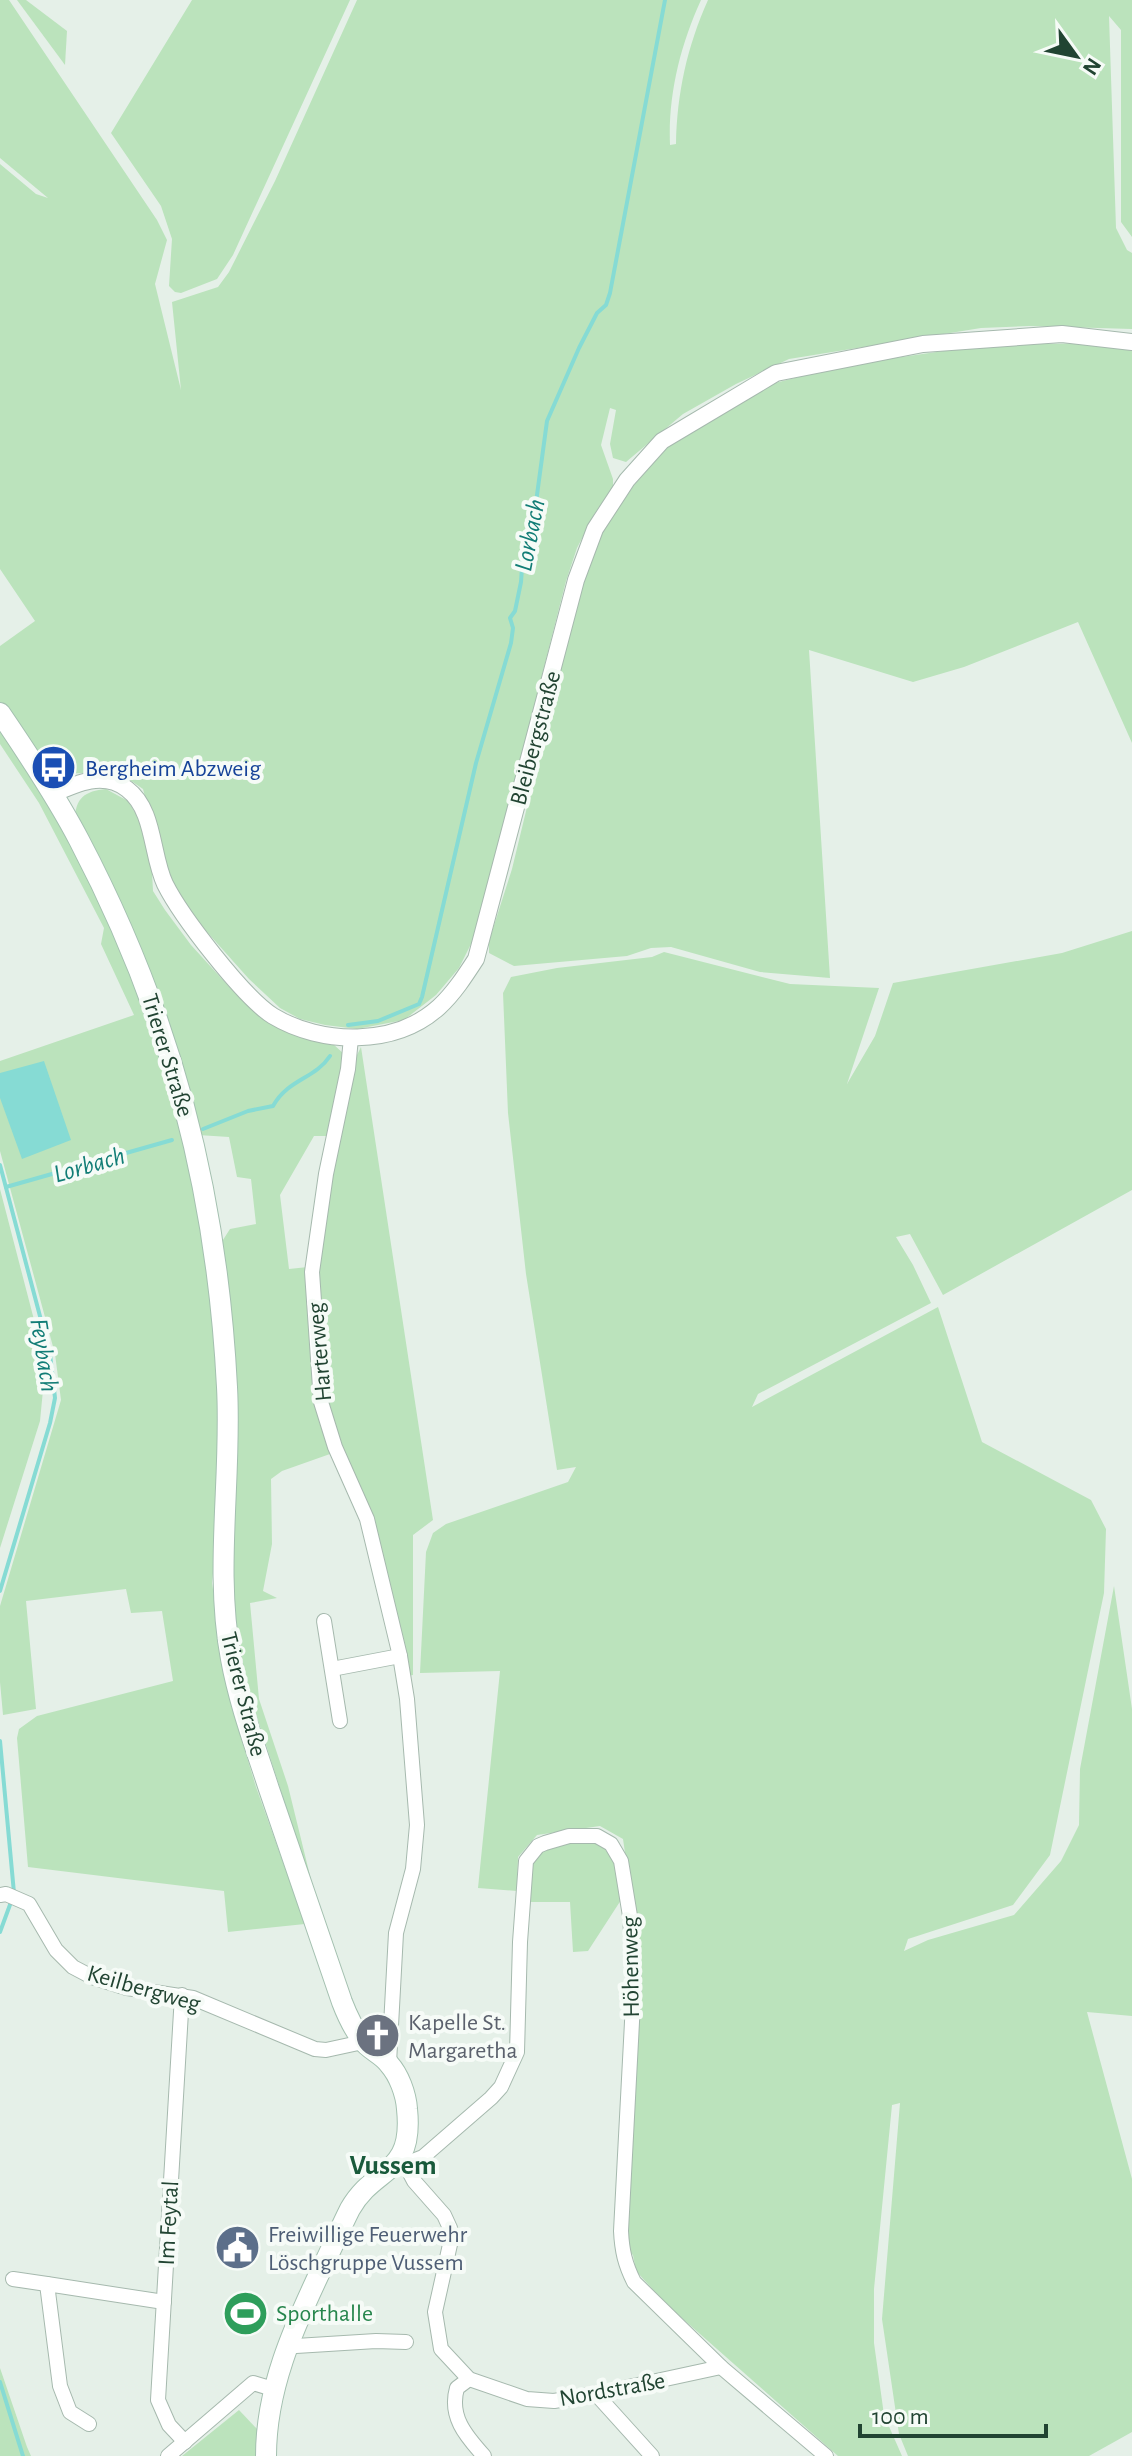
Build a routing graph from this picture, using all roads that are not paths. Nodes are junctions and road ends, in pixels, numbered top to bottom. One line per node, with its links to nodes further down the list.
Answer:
1 (1132, 342): 4 (street, Bleibergstraße)
2 (0, 713): 3 (main road, Trierer Straße)
3 (53, 794): 4 (street, Bleibergstraße); 11 (main road, Trierer Straße)
4 (351, 1038): 6 (street, Harterweg)
5 (324, 1621): 7 (street)
6 (400, 1656): 7 (street); 12 (street, Harterweg)
7 (332, 1669): 8 (street)
8 (340, 1721)
9 (9, 1896): 10 (street, Keilbergweg)
10 (182, 1995): 11 (street, Keilbergweg); 16 (street, Im Feytal)
11 (363, 2042): 12 (main road, Trierer Straße)
12 (389, 2063): 13 (main road, Trierer Straße)
13 (402, 2161): 18 (main road); 19 (street, Höhenweg); 20 (street, Nordstraße)
14 (13, 2279): 15 (street)
15 (47, 2284): 16 (street); 23 (street)
16 (164, 2302): 24 (street, Im Feytal)
17 (406, 2342): 18 (street)
18 (288, 2343): 21 (main road)
19 (721, 2367): 22 (street, Nordstraße); 29 (street, Höhenweg)
20 (469, 2379): 22 (street, Nordstraße); 27 (street)
21 (273, 2389): 24 (street); 26 (main road)
22 (596, 2394): 28 (street)
23 (89, 2424)
24 (185, 2442): 25 (street)
25 (168, 2456)
26 (266, 2456)
27 (484, 2456)
28 (652, 2456)
29 (826, 2456)

